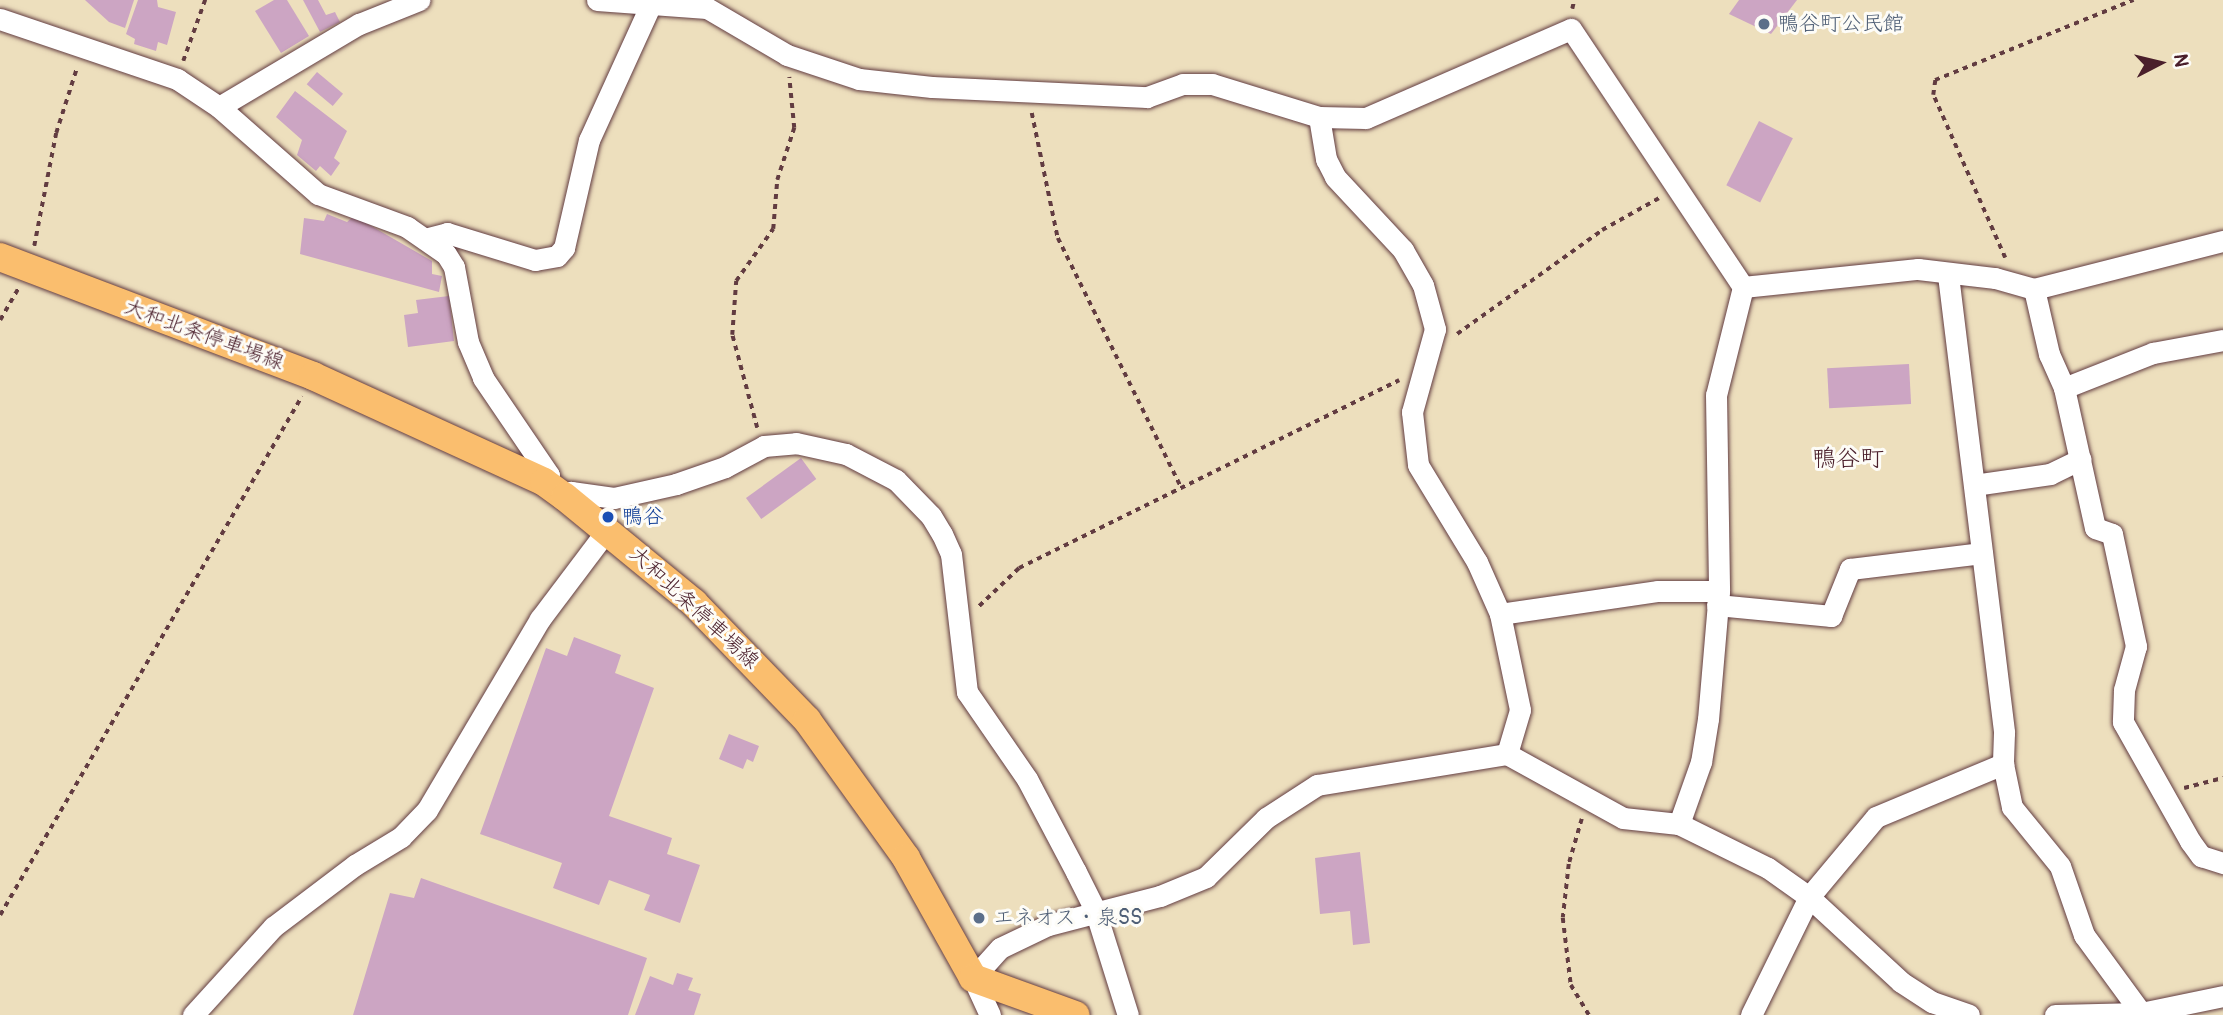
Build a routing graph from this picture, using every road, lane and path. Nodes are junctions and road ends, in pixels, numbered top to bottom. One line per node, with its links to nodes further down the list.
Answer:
1 (205, 0): 9 (path)
2 (419, 0): 11 (street)
3 (597, 0): 5 (street)
4 (2133, 0): 20 (path)
5 (651, 4): 8 (street); 14 (street)
6 (0, 19): 7 (street)
7 (82, 49): 9 (street); 17 (path)
8 (787, 55): 10 (street); 26 (path)
9 (177, 79): 11 (street)
10 (1026, 89): 12 (street); 29 (path)
11 (219, 107): 14 (street)
12 (1319, 117): 13 (street); 23 (street)
13 (1676, 189): 19 (street); 23 (path)
14 (425, 239): 30 (street)
15 (2223, 241): 20 (street)
16 (0, 257): 17 (main road, 大和北条停車場線)
17 (29, 270): 21 (path); 24 (main road, 大和北条停車場線)
18 (1948, 275): 19 (street); 20 (street); 28 (street)
19 (1743, 287): 33 (street)
20 (2024, 287): 25 (street)
21 (0, 320)
22 (2223, 340): 25 (street)
23 (1430, 355): 29 (path); 34 (street)
24 (313, 376): 30 (main road, 大和北条停車場線); 45 (path)
25 (2064, 388): 27 (street)
26 (764, 446): 30 (street); 35 (street)
27 (2081, 459): 28 (street); 39 (street)
28 (1973, 485): 32 (street)
29 (1182, 489): 35 (path)
30 (555, 490): 31 (main road, 大和北条停車場線)
31 (607, 530): 48 (main road, 大和北条停車場線); 51 (street)
32 (1982, 553): 33 (street); 37 (street)
33 (1718, 598): 34 (street); 41 (street)
34 (1500, 614): 36 (street)
35 (958, 626): 46 (street)
36 (1507, 754): 40 (street); 46 (street)
37 (2003, 764): 43 (street); 50 (street)
38 (2223, 778): 39 (path)
39 (2162, 793): 42 (street)
40 (1588, 801): 41 (street); 55 (path)
41 (1679, 824): 43 (street)
42 (2223, 863)
43 (1810, 897): 56 (street); 57 (street)
44 (0, 901): 45 (path)
45 (6, 904): 47 (path)
46 (1095, 910): 48 (street); 54 (street)
47 (0, 915)
48 (973, 978): 52 (street); 53 (main road)
49 (2223, 996): 50 (street)
50 (2141, 1013): 58 (street)
51 (193, 1015)
52 (990, 1015)
53 (1075, 1015)
54 (1128, 1015)
55 (1589, 1015)
56 (1751, 1015)
57 (1969, 1015)
58 (2055, 1015)

